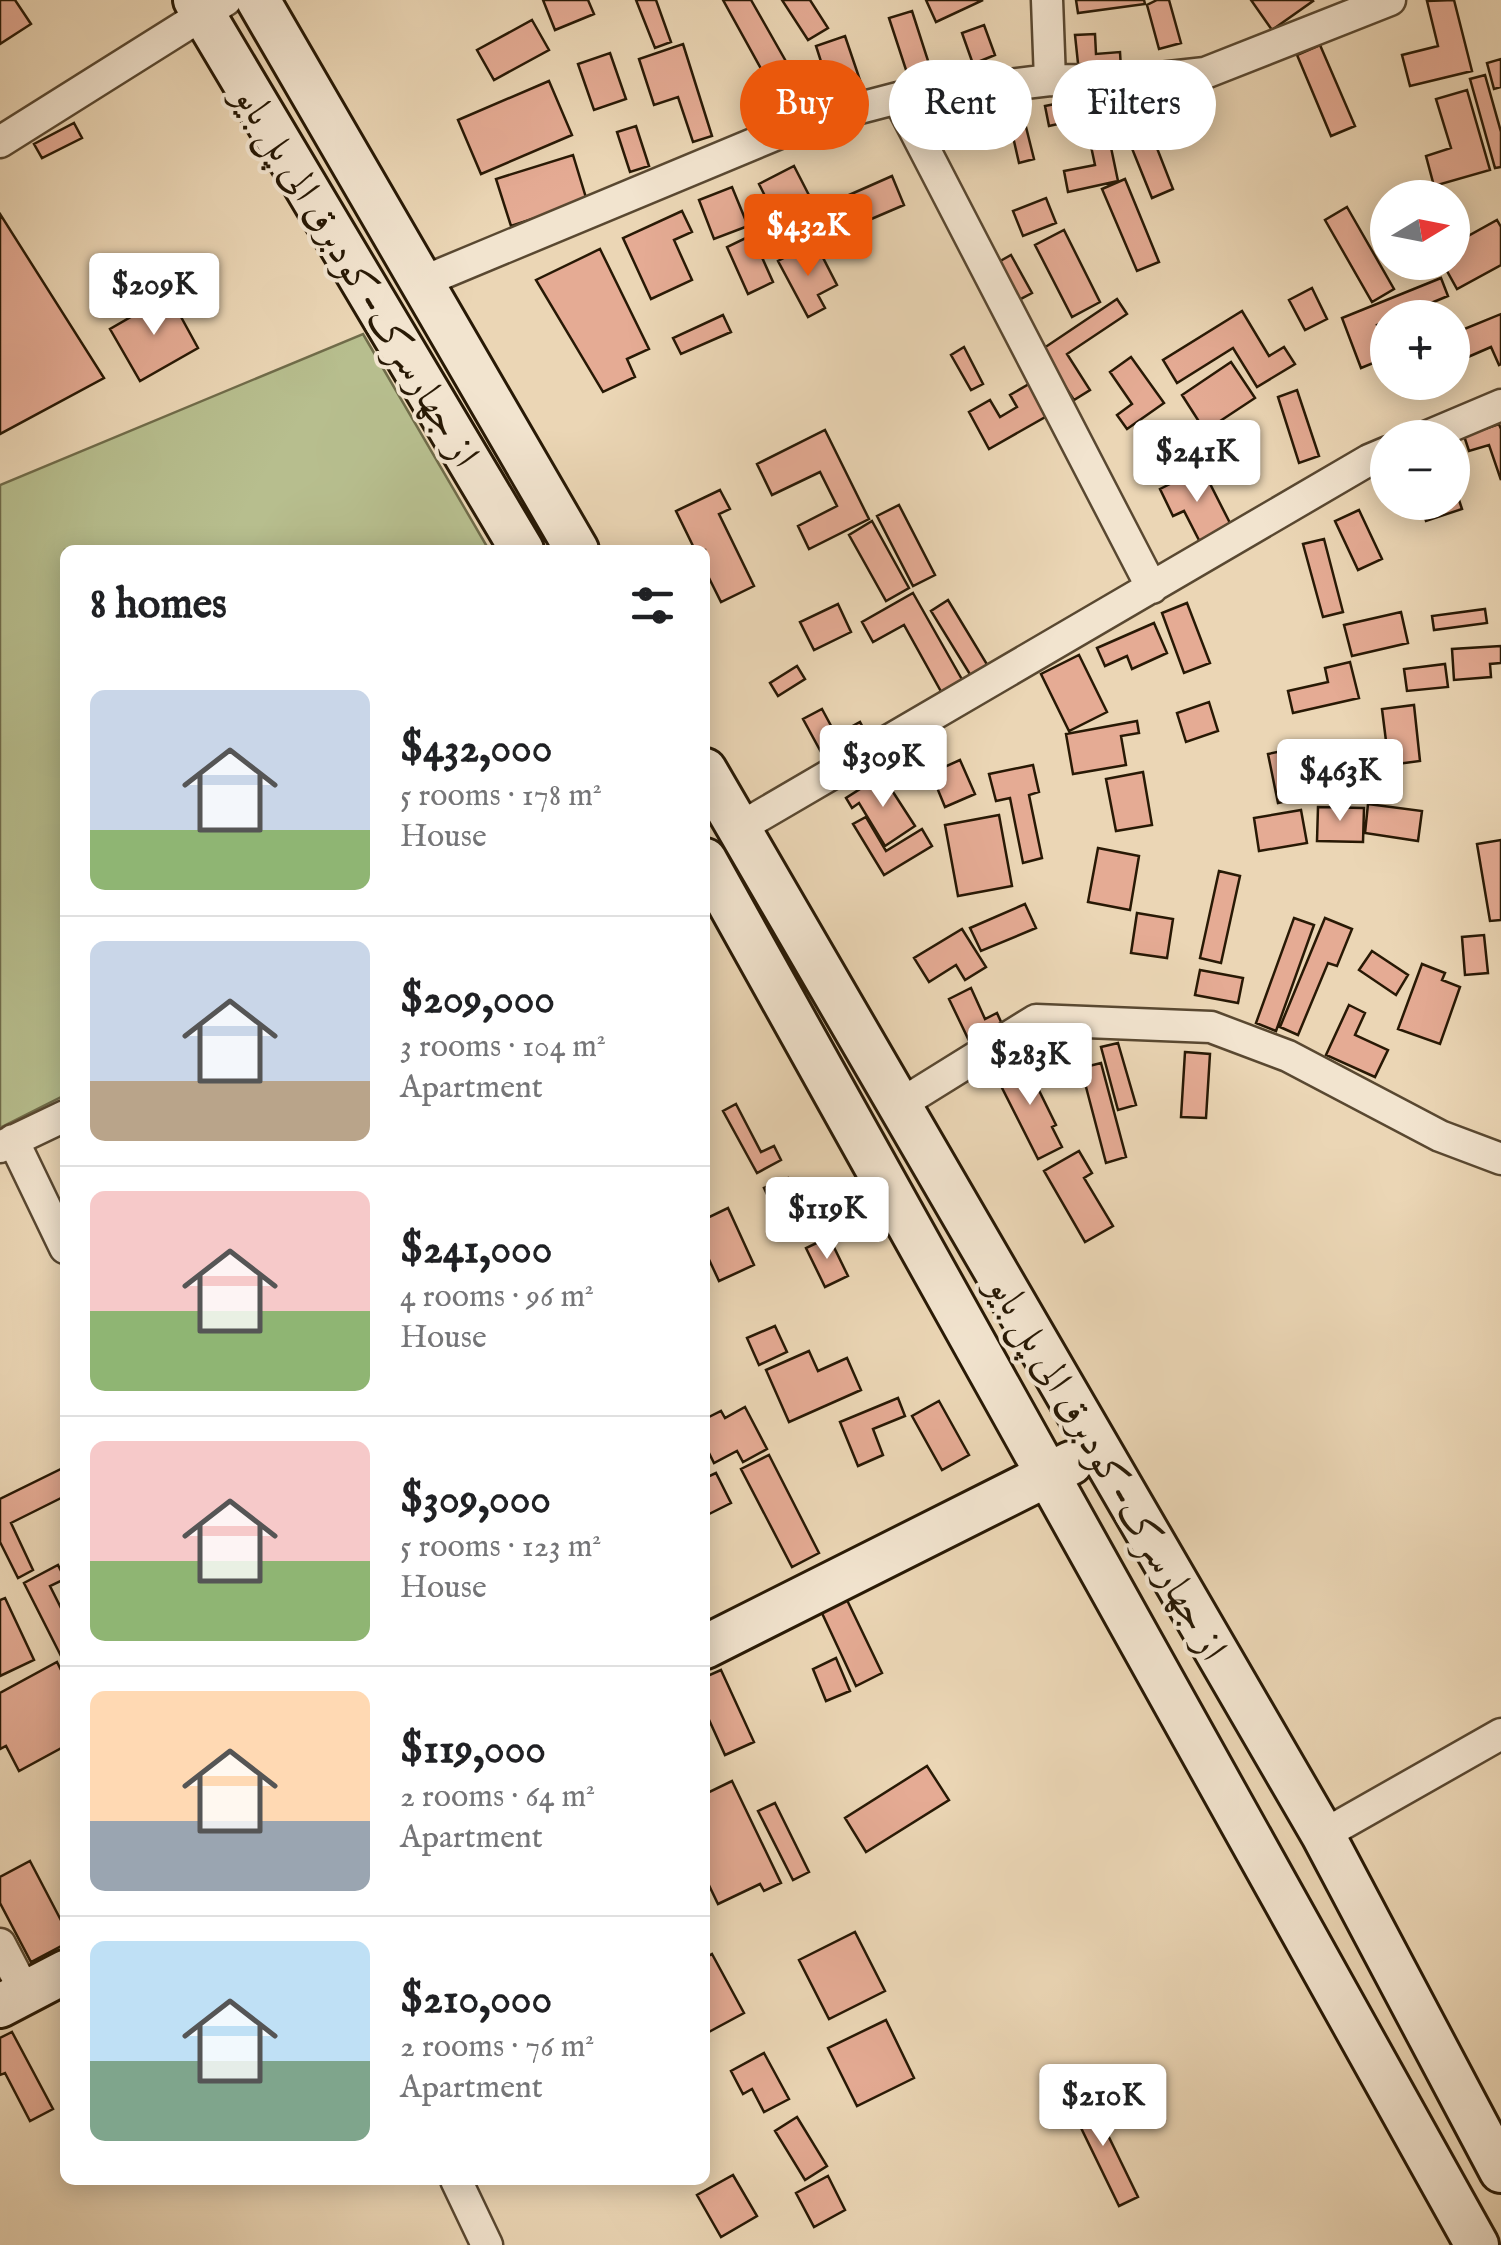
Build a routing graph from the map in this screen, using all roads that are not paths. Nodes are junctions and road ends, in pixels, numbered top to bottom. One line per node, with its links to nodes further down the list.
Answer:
1 (258, 0): 10 (street, از جهارسرک-کودبرق الی پل بایو)
2 (1048, 0): 5 (street)
3 (1390, 0): 5 (street)
4 (208, 5): 8 (street); 14 (street, از جهارسرک-کودبرق الی پل بایو)
5 (1050, 80): 6 (street)
6 (1032, 82)
7 (889, 100): 10 (street)
8 (0, 142)
9 (925, 150): 16 (street)
10 (422, 282): 15 (street, از جهارسرک-کودبرق الی پل بایو)
11 (1501, 405): 12 (street)
12 (1466, 420)
13 (1370, 462): 16 (street)
14 (519, 545)
15 (574, 545)
16 (1152, 588): 17 (street)
17 (717, 798): 19 (street, از جهارسرک-کودبرق الی پل بایو)
18 (710, 869): 25 (street, از جهارسرک-کودبرق الی پل بایو)
19 (899, 1106): 22 (street); 24 (street, از جهارسرک-کودبرق الی پل بایو)
20 (60, 1118): 21 (street)
21 (6, 1144): 23 (street)
22 (1501, 1159)
23 (60, 1239)
24 (1099, 1450): 25 (street); 28 (street, از جهارسرک-کودبرق الی پل بایو)
25 (1048, 1475): 26 (street); 35 (street, از جهارسرک-کودبرق الی پل بایو)
26 (710, 1645)
27 (1501, 1734): 28 (street)
28 (1323, 1835): 32 (street, از جهارسرک-کودبرق الی پل بایو)
29 (0, 1944): 31 (street)
30 (60, 1975): 31 (street)
31 (12, 1999)
32 (1501, 2171)
33 (458, 2185): 34 (street)
34 (487, 2245)
35 (1478, 2245)

